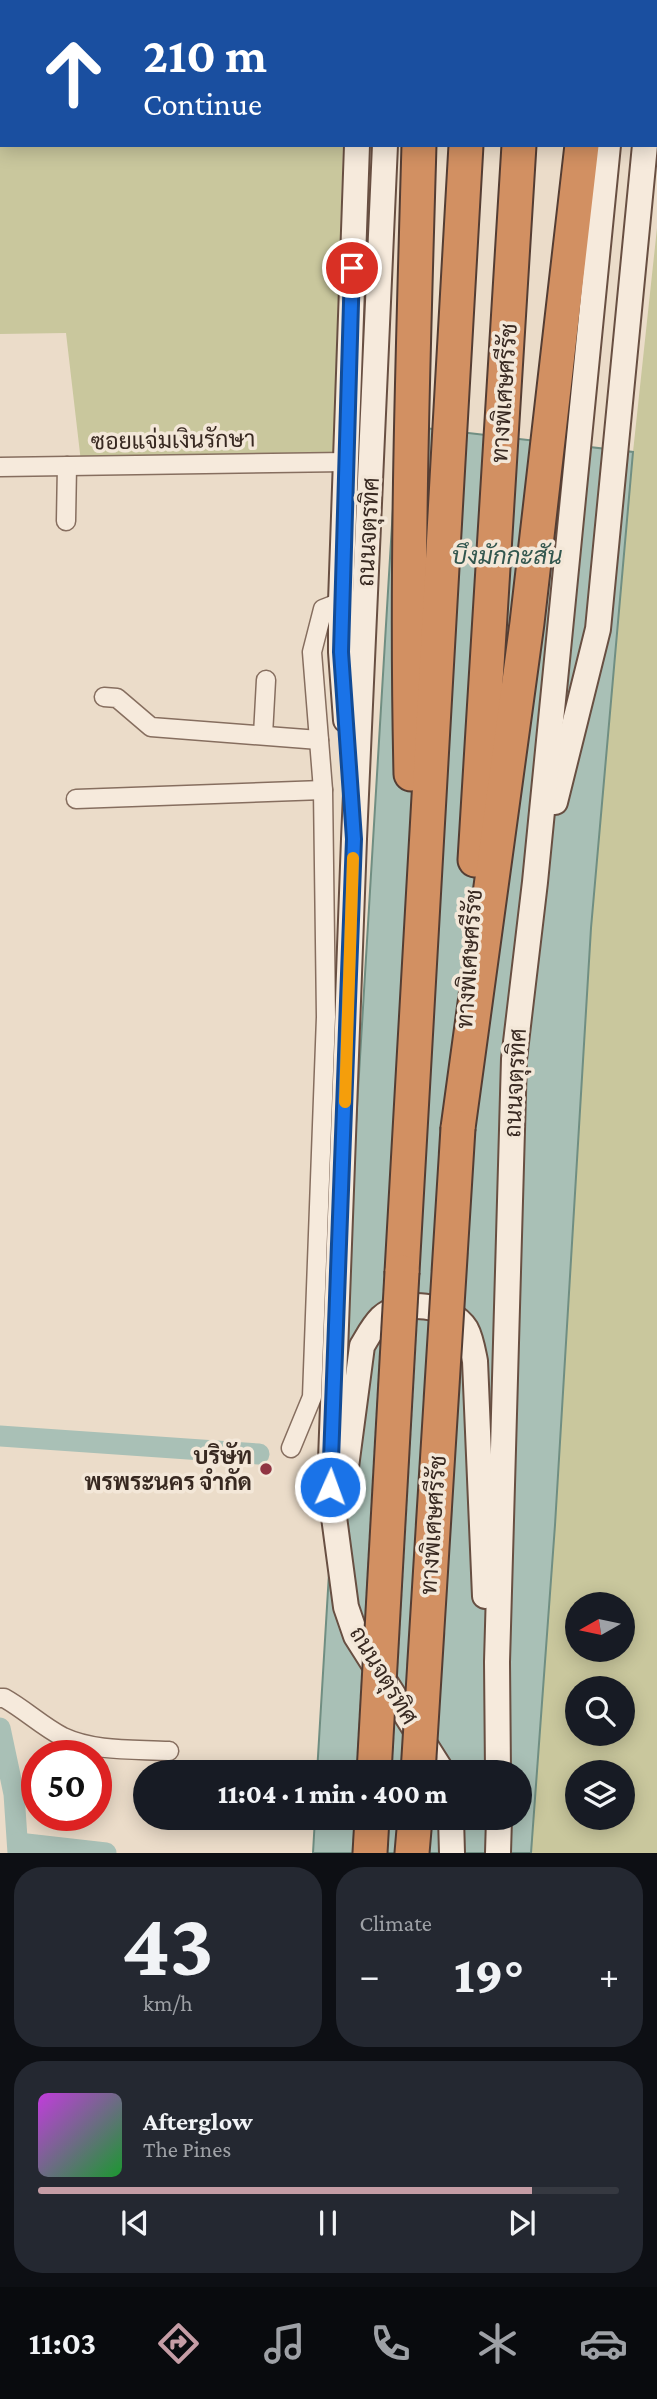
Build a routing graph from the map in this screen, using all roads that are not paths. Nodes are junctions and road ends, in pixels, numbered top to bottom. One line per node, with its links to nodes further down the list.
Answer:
1 (357, 147): 9 (main road)
2 (385, 147): 20 (main road, ถนนจตุรทิศ)
3 (419, 147): 22 (highway)
4 (466, 147): 22 (highway, ทางพิเศษศรีรัช)
5 (519, 147): 23 (highway, ทางพิเศษศรีรัช)
6 (582, 147): 23 (highway)
7 (608, 147): 21 (main road, ถนนจตุรทิศ)
8 (645, 147): 21 (main road)
9 (346, 462): 10 (street, ซอยแจ่มเงินรักษา); 13 (main road)
10 (67, 466): 11 (street, ซอยแจ่มเงินรักษา); 12 (street)
11 (0, 467)
12 (66, 521)
13 (341, 602): 17 (street); 20 (main road)
14 (266, 680): 16 (street)
15 (104, 697): 16 (street)
16 (263, 735): 17 (street)
17 (319, 740): 18 (street)
18 (323, 790): 19 (street); 24 (street)
19 (76, 799)
20 (354, 839): 25 (main road, ถนนจตุรทิศ)
21 (535, 882): 26 (main road, ถนนจตุรทิศ)
22 (417, 1004): 29 (highway, ทางพิเศษศรีรัช, bridge)
23 (458, 1128): 30 (highway, ทางพิเศษศรีรัช, bridge)
24 (291, 1448)
25 (333, 1515): 26 (main road, bridge); 31 (main road, ถนนจตุรทิศ, bridge)
26 (497, 1662): 32 (main road, ถนนจตุรทิศ)
27 (2, 1698): 28 (street)
28 (169, 1751)
29 (375, 1760)
30 (419, 1760)
31 (436, 1760)
32 (498, 1760)
33 (371, 1830): 37 (highway)
34 (414, 1830): 38 (highway)
35 (451, 1830): 39 (main road)
36 (499, 1830): 40 (main road)
37 (370, 1853)
38 (412, 1853)
39 (452, 1853)
40 (498, 1853)

